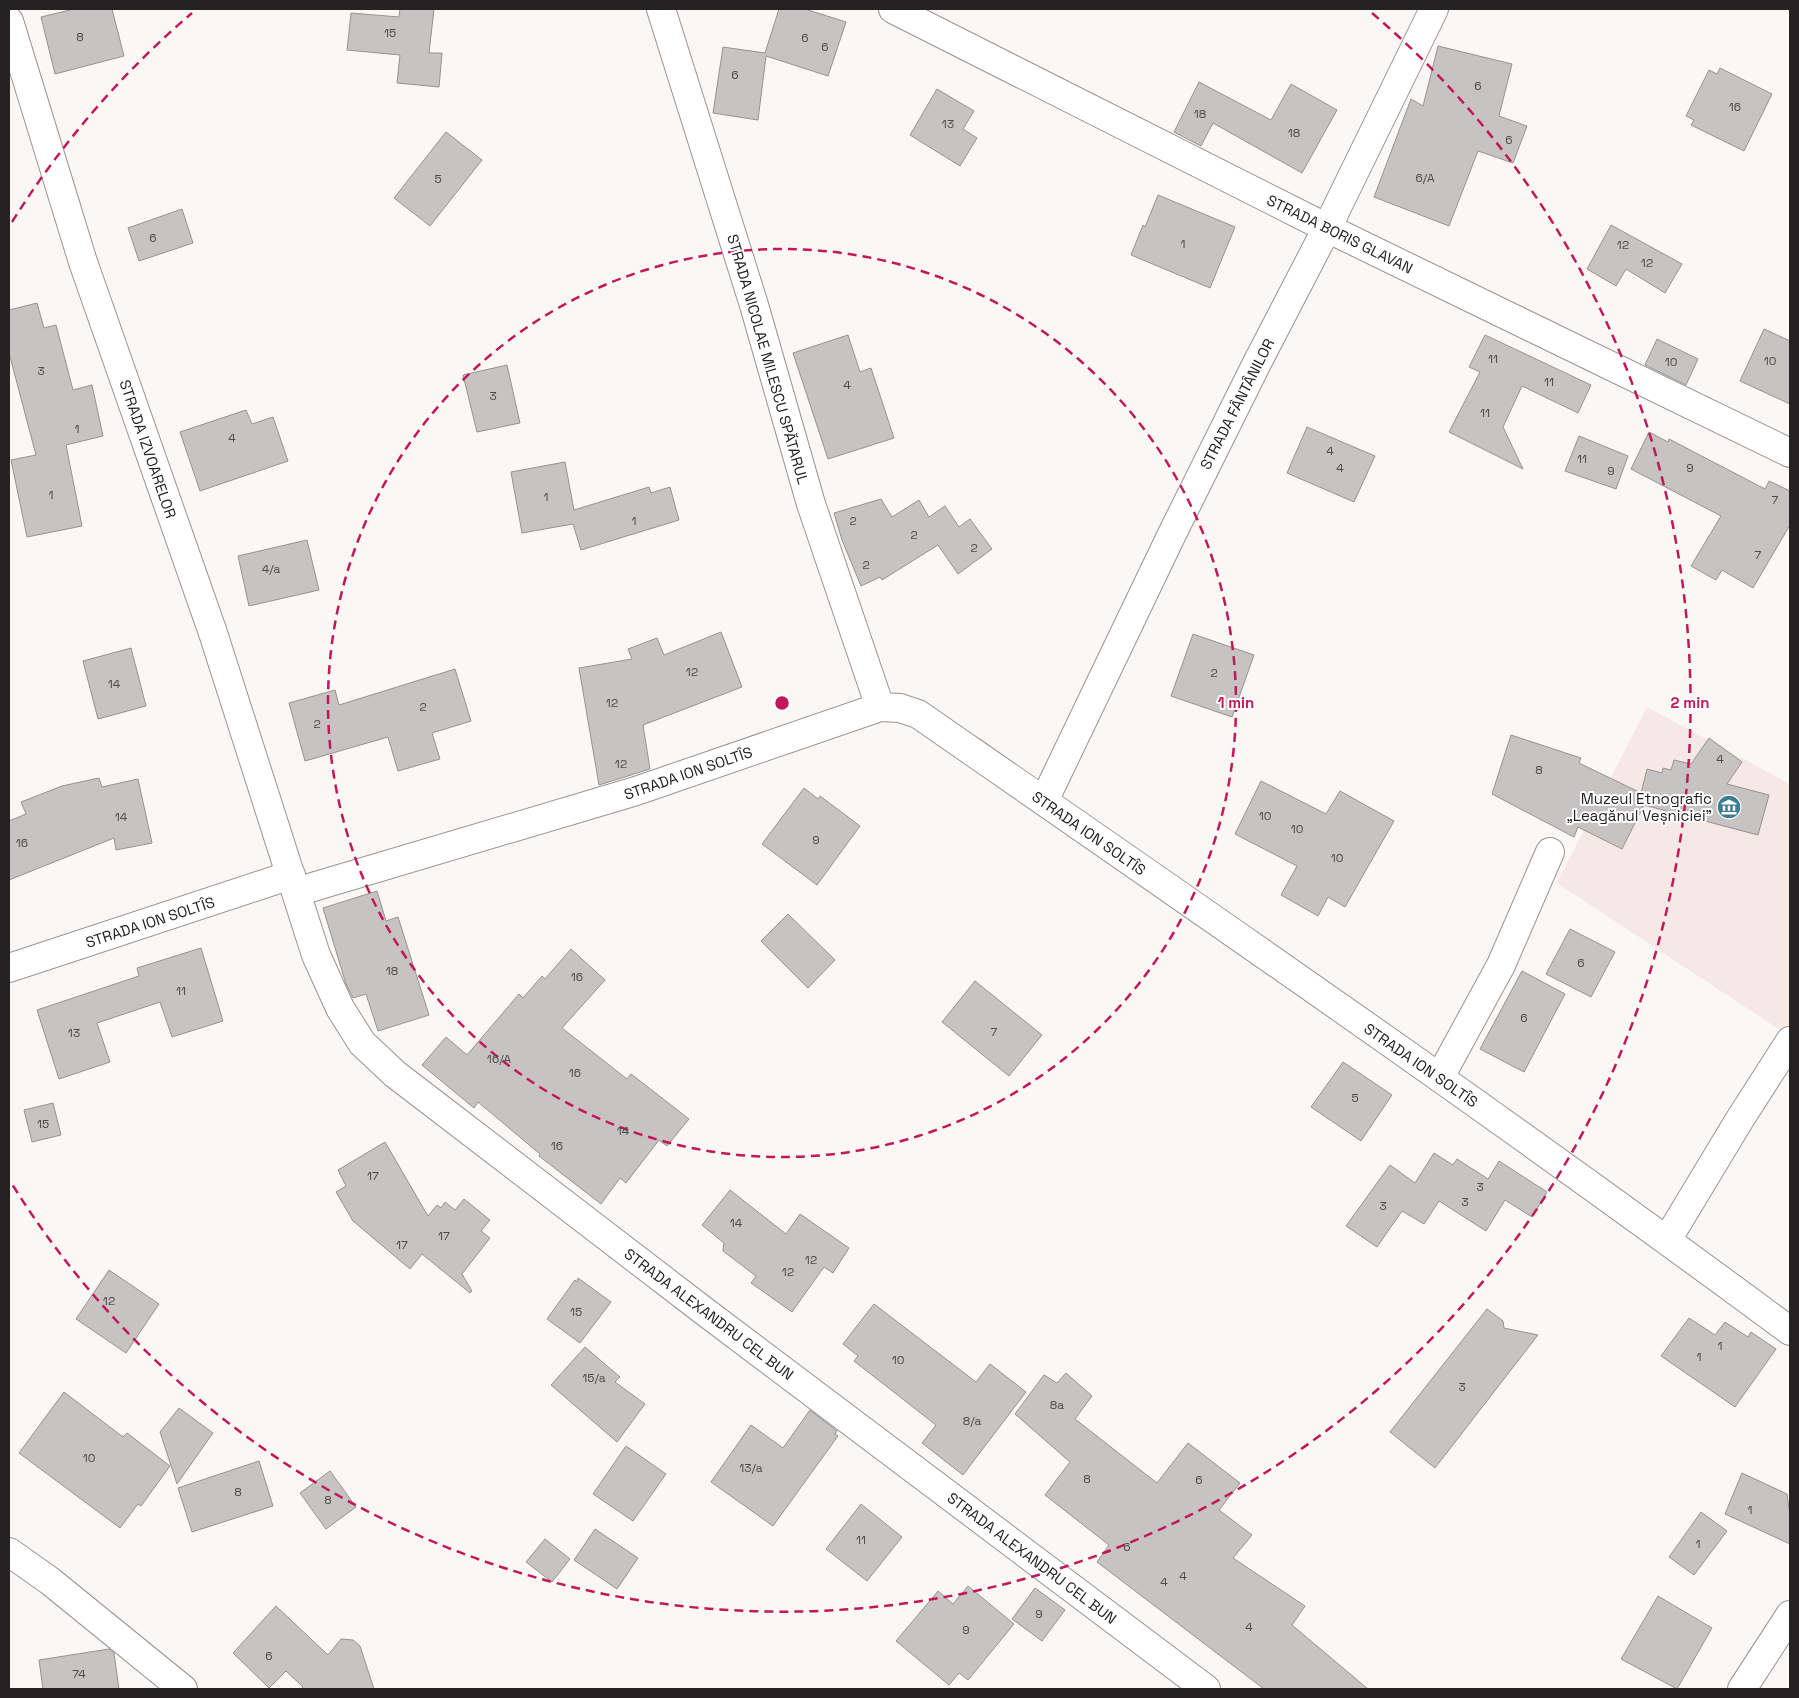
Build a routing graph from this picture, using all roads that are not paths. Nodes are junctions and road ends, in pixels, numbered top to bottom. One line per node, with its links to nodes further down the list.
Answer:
1 (661, 9): 7 (street, STRADA NICOLAE MILESCU SPĂTARUL)
2 (893, 9): 5 (street, STRADA BORIS GLAVAN)
3 (1434, 9): 5 (street, STRADA FÂNTÂNILOR)
4 (9, 21): 10 (street, STRADA IZVOARELOR)
5 (1327, 228): 6 (street, STRADA BORIS GLAVAN); 8 (street, STRADA FÂNTÂNILOR)
6 (1790, 453)
7 (880, 707): 8 (street, STRADA ION SOLTÎS); 10 (street, STRADA ION SOLTÎS)
8 (1044, 801): 13 (street, STRADA ION SOLTÎS)
9 (1550, 852): 13 (street)
10 (293, 884): 11 (street, STRADA ION SOLTÎS); 19 (street, STRADA ALEXANDRU CEL BUN)
11 (9, 968)
12 (1790, 1041): 14 (street)
13 (1440, 1077): 14 (street, STRADA ION SOLTÎS)
14 (1667, 1240): 15 (street, STRADA ION SOLTÎS)
15 (1790, 1331)
16 (9, 1552): 18 (street)
17 (1790, 1615): 20 (street)
18 (183, 1689)
19 (1206, 1689)
20 (1742, 1689)

